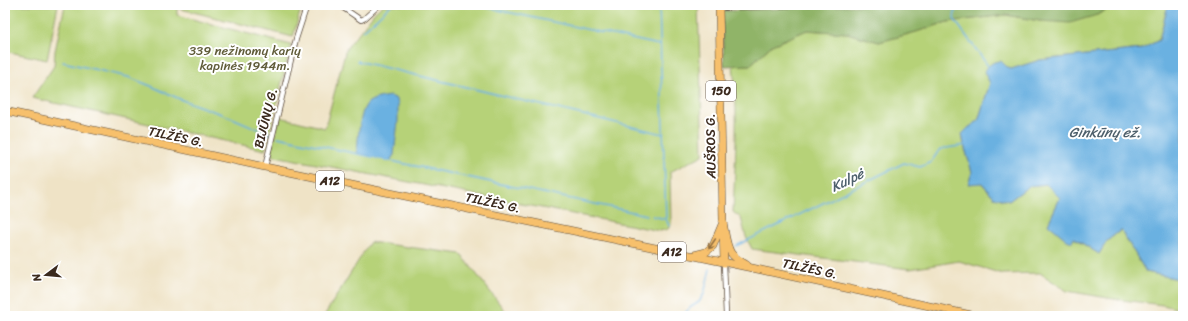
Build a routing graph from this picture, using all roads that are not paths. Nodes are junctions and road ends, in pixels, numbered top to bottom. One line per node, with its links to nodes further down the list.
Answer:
1 (307, 5): 7 (street, BIJŪNŲ G.)
2 (339, 5): 3 (street)
3 (379, 5)
4 (794, 5): 5 (street)
5 (719, 7): 8 (main road, AUŠROS G. / 150)
6 (5, 111): 7 (main road, TILŽĖS G. / A12)
7 (265, 167): 9 (main road, TILŽĖS G. / A12)
8 (723, 222): 9 (main road, one-way to 9); 10 (main road, AUŠROS G. / 150); 11 (main road)
9 (692, 256): 10 (main road, TILŽĖS G. / A12)
10 (724, 263): 11 (main road, TILŽĖS G. / A12); 12 (street)
11 (752, 268): 13 (main road, TILŽĖS G. / A12)
12 (726, 316)
13 (976, 316)

